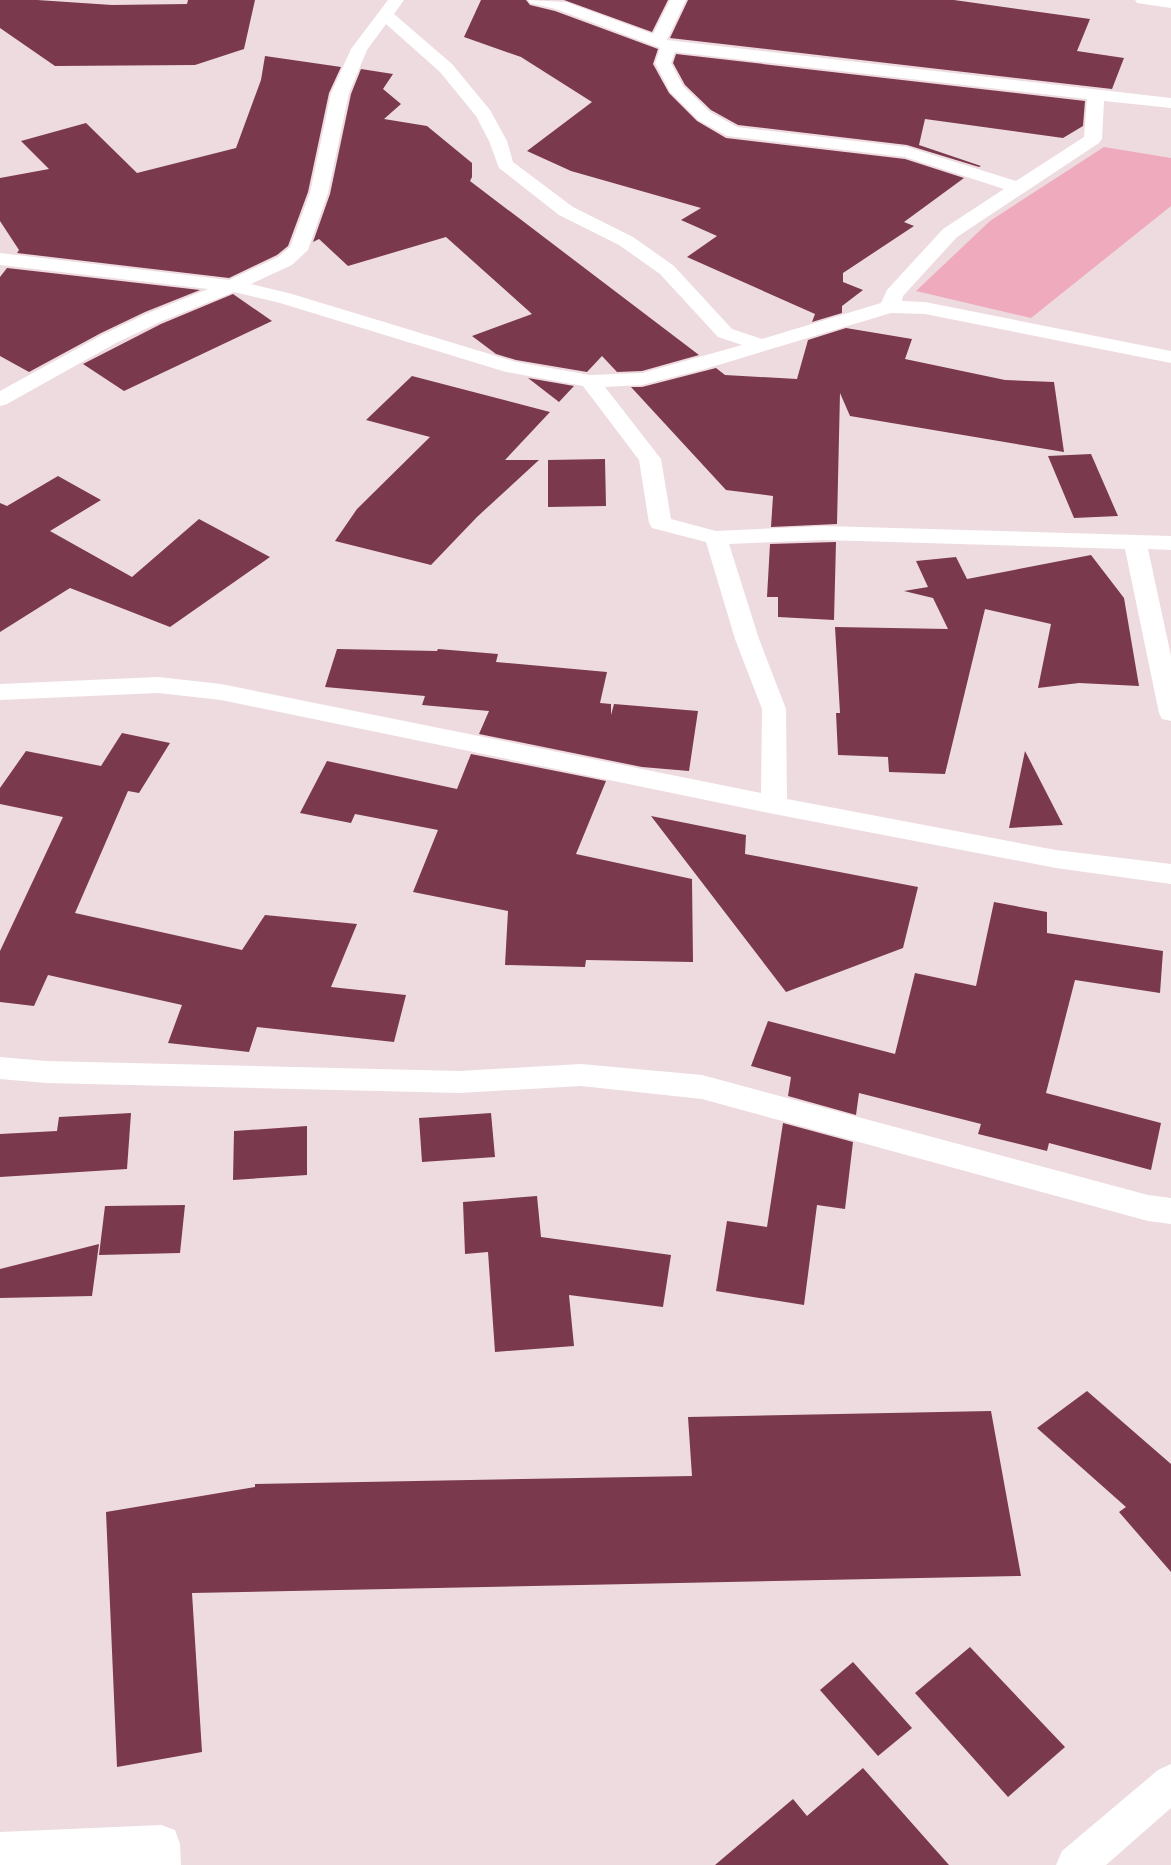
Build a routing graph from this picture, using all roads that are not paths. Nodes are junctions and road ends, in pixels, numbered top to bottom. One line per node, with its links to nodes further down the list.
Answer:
1 (396, 0): 6 (street)
2 (536, 0): 7 (street)
3 (678, 0): 7 (street)
4 (1143, 0): 5 (street)
5 (1171, 3)
6 (384, 14): 12 (street); 14 (street)
7 (663, 44): 8 (street); 10 (street)
8 (1096, 95): 9 (street); 10 (street)
9 (1171, 104)
10 (1018, 188): 13 (street)
11 (0, 259): 12 (street)
12 (232, 286): 16 (street); 17 (street)
13 (890, 307): 14 (street); 15 (street)
14 (760, 345): 16 (street)
15 (1171, 357)
16 (590, 381): 18 (street)
17 (0, 400)
18 (716, 538): 19 (street); 23 (street)
19 (1135, 542): 20 (street); 22 (street)
20 (1171, 543)
21 (0, 692): 23 (street)
22 (1171, 713)
23 (774, 805): 24 (street)
24 (1171, 874)
25 (0, 1068): 26 (street)
26 (1171, 1211)
27 (1171, 1784): 30 (street)
28 (0, 1851): 29 (street)
29 (161, 1865)
30 (1076, 1865)

